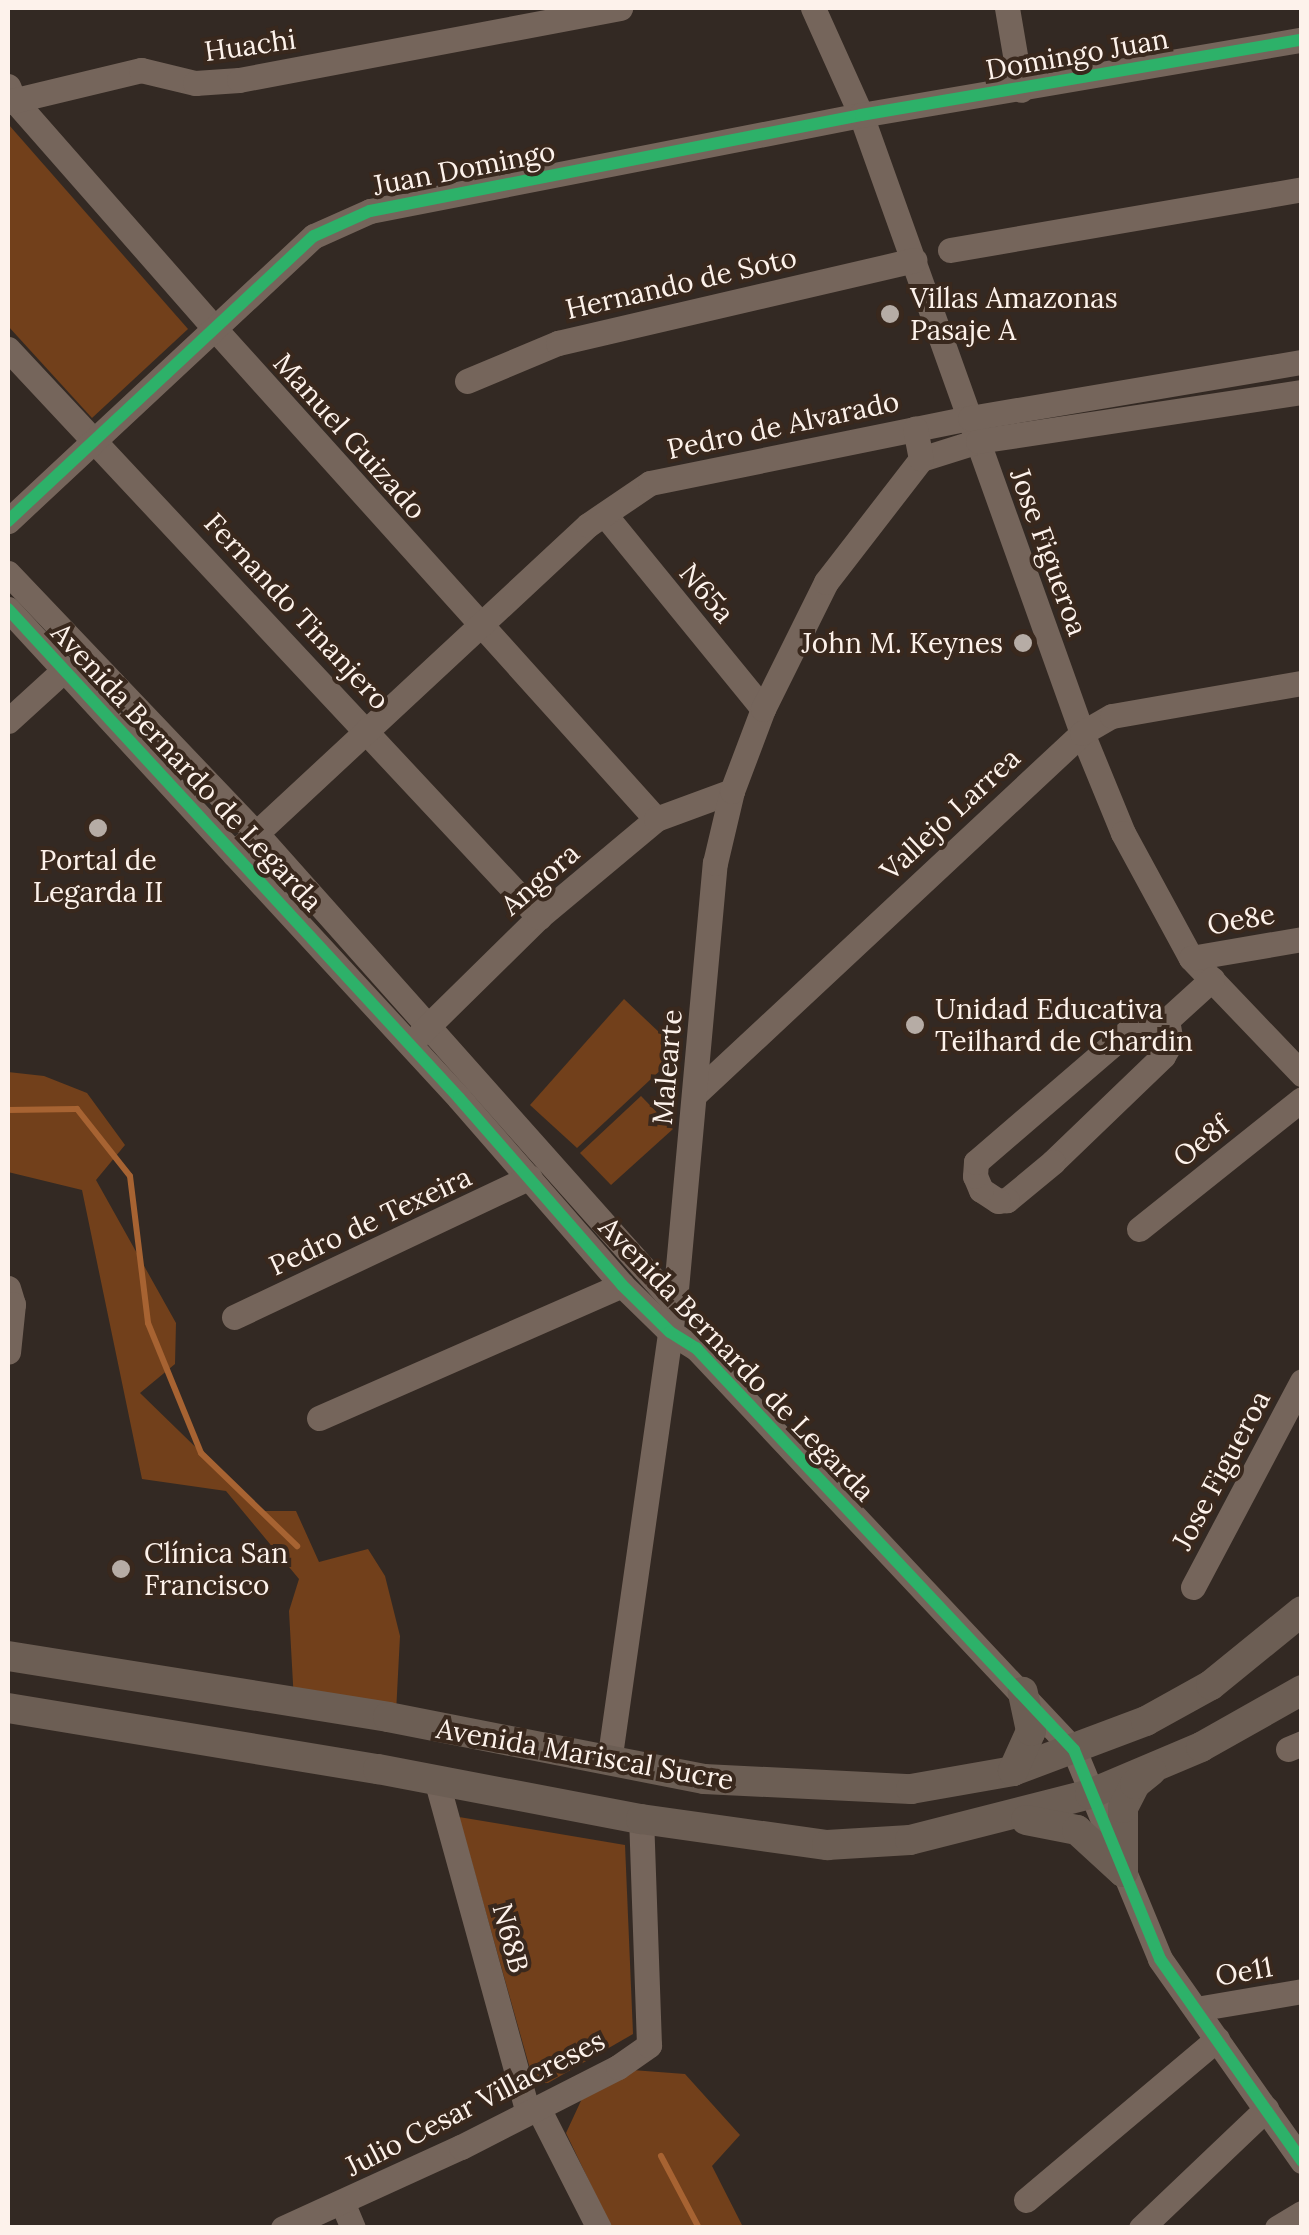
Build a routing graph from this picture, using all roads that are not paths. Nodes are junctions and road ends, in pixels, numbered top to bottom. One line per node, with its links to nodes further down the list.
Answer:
1 (620, 8): 6 (street, Huachi)
2 (812, 8): 7 (street, Jose Figueroa)
3 (1007, 8): 5 (street)
4 (1302, 40): 5 (street, Domingo Juan)
5 (1021, 90): 7 (street, Domingo Juan)
6 (10, 96): 11 (street, Manuel Guizado)
7 (862, 115): 10 (street, Jose Figueroa); 11 (street, Juan Domingo)
8 (1302, 189): 9 (street)
9 (950, 250)
10 (914, 260): 14 (street, Hernando de Soto); 17 (street, Jose Figueroa)
11 (214, 329): 18 (street, Juan Domingo); 24 (street, Manuel Guizado)
12 (8, 349): 18 (street, Fernando Tinanjero)
13 (1302, 362): 17 (street, Pedro de Alvarado)
14 (466, 381)
15 (1302, 392): 17 (street, Pedro de Alvarado)
16 (916, 429): 17 (street, Pedro de Alvarado); 19 (street); 20 (street, Pedro de Alvarado)
17 (974, 429): 19 (street, Pedro de Alvarado); 30 (street, Jose Figueroa)
18 (96, 441): 21 (street, Juan Domingo); 29 (street, Fernando Tinanjero)
19 (921, 459): 27 (street, Malearte)
20 (604, 515): 24 (street, Pedro de Alvarado); 27 (street, N65a)
21 (8, 520)
22 (8, 572): 33 (street, Avenida Bernardo de Legarda)
23 (8, 609): 25 (street, Avenida Bernardo de Legarda)
24 (480, 628): 29 (street, Pedro de Alvarado); 32 (street, Manuel Guizado)
25 (64, 670): 28 (street); 34 (street, Avenida Bernardo de Legarda)
26 (1302, 682): 30 (street, Vallejo Larrea)
27 (763, 709): 31 (street, Malearte)
28 (8, 721)
29 (366, 729): 33 (street, Pedro de Alvarado); 35 (street, Fernando Tinanjero)
30 (1082, 733): 37 (street, Jose Figueroa); 43 (street, Vallejo Larrea)
31 (732, 790): 32 (street, Angora); 43 (street, Malearte)
32 (656, 819): 35 (street, Angora)
33 (256, 834): 34 (street, Pedro de Alvarado); 40 (street, Avenida Bernardo de Legarda)
34 (234, 854): 41 (street, Avenida Bernardo de Legarda)
35 (539, 917): 40 (street, Angora)
36 (1302, 939): 37 (street, Oe8e)
37 (1191, 958): 38 (street, Jose Figueroa)
38 (1212, 979): 39 (street); 42 (street, Jose Figueroa)
39 (1166, 1020): 39 (street)
40 (429, 1025): 41 (street, Angora); 49 (street, Avenida Bernardo de Legarda)
41 (409, 1044): 45 (street, Avenida Bernardo de Legarda)
42 (1302, 1074)
43 (694, 1095): 49 (street, Malearte)
44 (1302, 1099): 46 (street, Oe8f)
45 (530, 1178): 47 (street, Avenida Bernardo de Legarda); 50 (street, Pedro de Texeira)
46 (1139, 1230)
47 (622, 1285): 51 (street, Avenida Bernardo de Legarda); 55 (street)
48 (8, 1288): 53 (street)
49 (675, 1300): 51 (street, Malearte); 52 (street, Avenida Bernardo de Legarda)
50 (234, 1317)
51 (670, 1332): 52 (street, Avenida Bernardo de Legarda); 63 (street, Malearte)
52 (696, 1348): 60 (street, Avenida Bernardo de Legarda)
53 (8, 1352)
54 (1302, 1381): 56 (street, Jose Figueroa)
55 (319, 1418)
56 (1193, 1587)
57 (1302, 1611): 62 (main road, Avenida Mariscal Sucre)
58 (8, 1656): 63 (main road, Avenida Mariscal Sucre)
59 (1302, 1690): 64 (main road, Avenida Mariscal Sucre)
60 (1023, 1692): 62 (street, Avenida Bernardo de Legarda); 65 (main road)
61 (8, 1708): 66 (main road, Avenida Mariscal Sucre)
62 (1074, 1750): 65 (main road, Avenida Mariscal Sucre); 67 (street, Avenida Bernardo de Legarda)
63 (609, 1762): 65 (main road, Avenida Mariscal Sucre)
64 (1154, 1768): 67 (main road, Avenida Mariscal Sucre); 70 (main road)
65 (1013, 1771)
66 (436, 1779): 68 (main road, Avenida Mariscal Sucre); 74 (street, N68B)
67 (1090, 1794): 69 (main road, Avenida Mariscal Sucre); 70 (street, Avenida Bernardo de Legarda)
68 (641, 1819): 69 (main road, Avenida Mariscal Sucre); 74 (street, Julio Cesar Villacreses)
69 (993, 1820): 70 (main road)
70 (1123, 1872): 72 (street, Avenida Bernardo de Legarda)
71 (1302, 1991): 72 (street, Oe11)
72 (1196, 2009): 73 (street, Avenida Bernardo de Legarda)
73 (1217, 2039): 75 (street, Avenida Bernardo de Legarda); 77 (street)
74 (533, 2110): 78 (street, Julio Cesar Villacreses); 82 (street, N68B)
75 (1266, 2110): 76 (street, Avenida Bernardo de Legarda); 83 (street)
76 (1302, 2161)
77 (1026, 2200)
78 (342, 2202): 80 (street, Julio Cesar Villacreses); 81 (street)
79 (1302, 2213): 84 (street)
80 (283, 2228)
81 (353, 2228)
82 (599, 2228)
83 (1141, 2228)
84 (1278, 2228)

